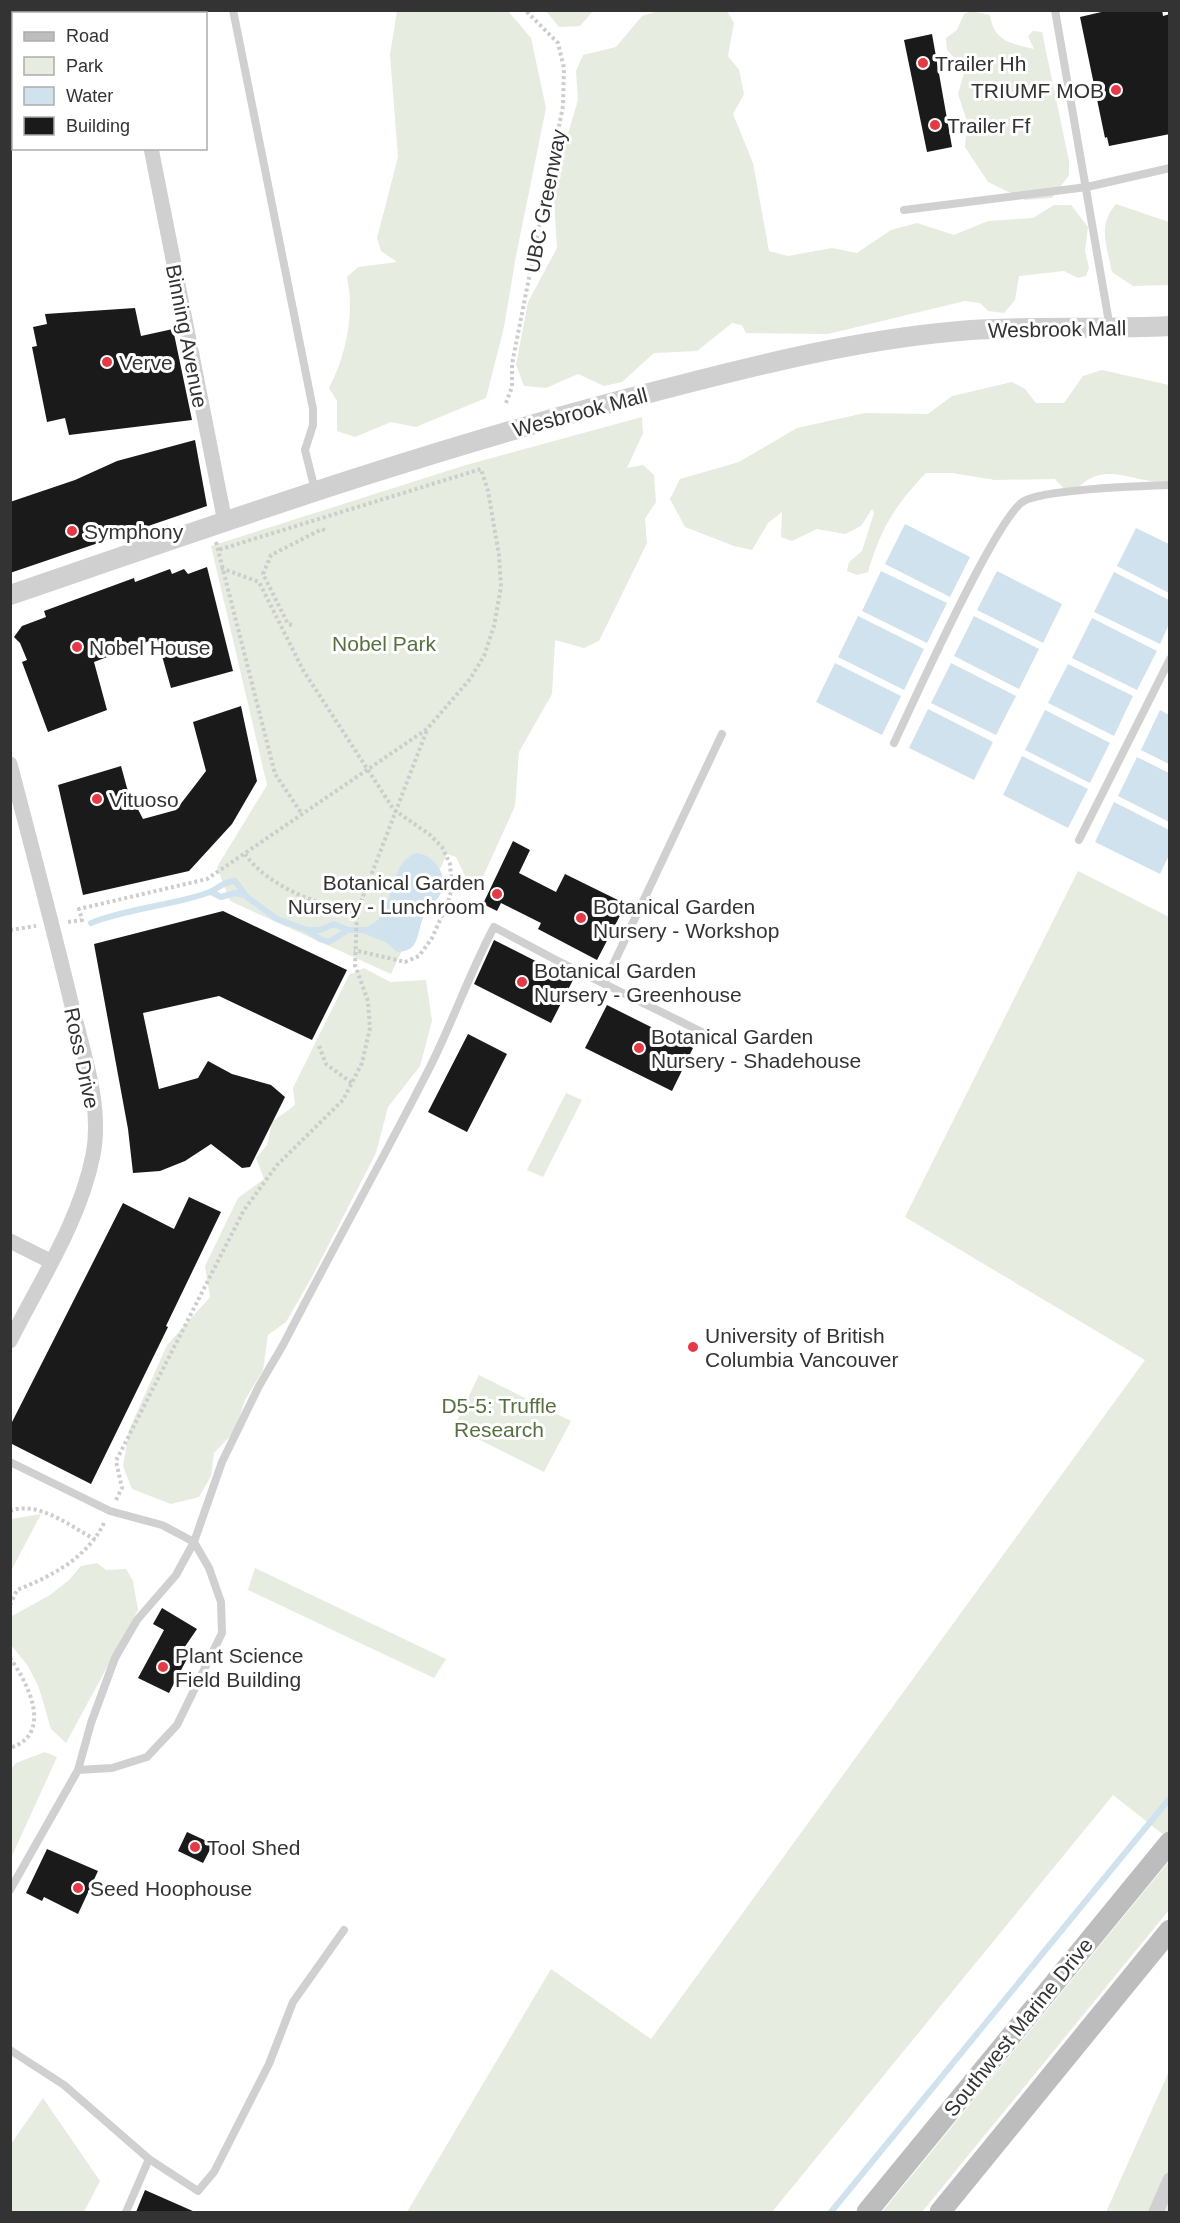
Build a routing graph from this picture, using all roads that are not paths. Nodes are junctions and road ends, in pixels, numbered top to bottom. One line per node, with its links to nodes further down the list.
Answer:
1 (233, 10): 10 (lane)
2 (1056, 10): 5 (lane)
3 (151, 150): 11 (street, Binning Avenue)
4 (1170, 168): 5 (lane)
5 (1087, 187): 6 (lane); 8 (lane)
6 (904, 210)
7 (1170, 326): 8 (street, Wesbrook Mall)
8 (1110, 329): 10 (street, Wesbrook Mall)
9 (1170, 485): 15 (lane)
10 (316, 492): 11 (street, Wesbrook Mall)
11 (218, 524): 12 (street, Wesbrook Mall)
12 (10, 595)
13 (1170, 659): 17 (lane)
14 (722, 734): 18 (lane)
15 (894, 743)
16 (10, 764): 21 (street, Ross Drive)
17 (1078, 840)
18 (604, 984): 19 (lane); 24 (lane)
19 (718, 1040)
20 (10, 1241): 21 (street)
21 (50, 1261): 22 (street, Ross Drive)
22 (10, 1341)
23 (10, 1462): 24 (lane)
24 (194, 1542): 25 (lane); 25 (lane)
25 (78, 1770): 27 (lane)
26 (1170, 1842): 34 (main road, Southwest Marine Drive)
27 (10, 1890)
28 (344, 1930): 31 (lane)
29 (1170, 1930): 35 (main road)
30 (10, 2050): 31 (lane)
31 (148, 2160): 33 (lane)
32 (1170, 2180): 36 (street)
33 (126, 2212)
34 (867, 2212)
35 (940, 2212)
36 (1156, 2212)

